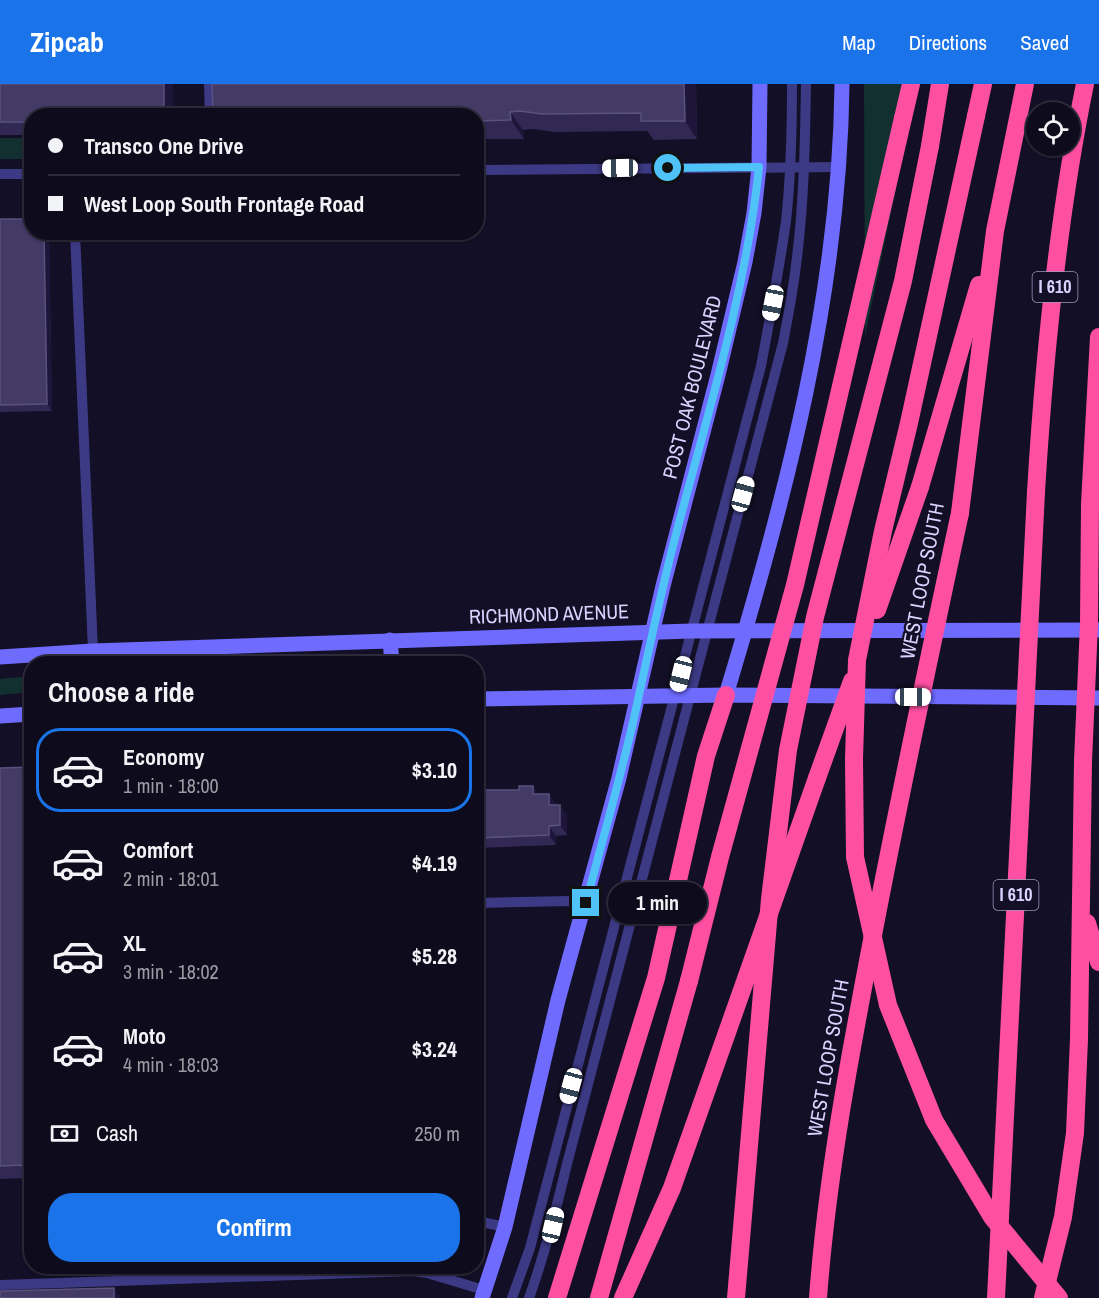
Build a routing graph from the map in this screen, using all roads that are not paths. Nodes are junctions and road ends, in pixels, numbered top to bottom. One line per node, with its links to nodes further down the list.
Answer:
1 (209, 84): 11 (lane)
2 (760, 84): 14 (main road, POST OAK BOULEVARD)
3 (792, 84): 12 (lane)
4 (806, 84): 13 (lane)
5 (842, 84): 15 (main road)
6 (911, 84): 54 (highway, bridge)
7 (940, 84): 56 (highway, bridge)
8 (982, 84): 60 (highway, bridge)
9 (1026, 84): 19 (highway, WEST LOOP SOUTH)
10 (1085, 84): 58 (highway, I 610, bridge)
11 (210, 108)
12 (790, 166): 13 (lane); 14 (lane); 24 (lane)
13 (805, 166): 15 (lane); 24 (lane)
14 (759, 167): 16 (lane); 25 (main road, POST OAK BOULEVARD)
15 (838, 167): 22 (main road)
16 (484, 170)
17 (0, 174): 18 (lane)
18 (24, 174)
19 (995, 231): 55 (highway, bridge); 57 (highway, WEST LOOP SOUTH, bridge)
20 (75, 240): 27 (lane)
21 (1099, 337): 41 (highway, bridge)
22 (746, 630): 23 (main road, RICHMOND AVENUE); 24 (main road, RICHMOND AVENUE); 32 (main road)
23 (1099, 630)
24 (699, 631): 25 (main road, RICHMOND AVENUE); 33 (lane); 33 (lane)
25 (653, 632): 26 (main road, RICHMOND AVENUE); 34 (main road, POST OAK BOULEVARD)
26 (390, 640): 28 (main road, RICHMOND AVENUE); 29 (main road)
27 (94, 656)
28 (111, 656)
29 (392, 656)
30 (0, 657): 31 (main road, RICHMOND AVENUE)
31 (24, 657)
32 (726, 695): 33 (main road); 35 (main road); 53 (highway)
33 (683, 696): 34 (main road); 51 (lane); 52 (lane)
34 (638, 697): 36 (main road); 40 (main road, POST OAK BOULEVARD)
35 (1099, 698)
36 (484, 699)
37 (24, 714): 38 (main road)
38 (0, 716)
39 (484, 903): 40 (lane)
40 (586, 903): 44 (main road, POST OAK BOULEVARD)
41 (1082, 908): 42 (highway); 59 (highway)
42 (1099, 962)
43 (484, 1222): 44 (lane)
44 (505, 1227): 49 (main road, POST OAK BOULEVARD)
45 (324, 1274): 47 (lane)
46 (430, 1274): 49 (lane)
47 (26, 1284): 48 (lane); 50 (lane)
48 (0, 1285)
49 (483, 1294)
50 (27, 1298)
51 (512, 1298)
52 (529, 1298)
53 (557, 1298)
54 (599, 1298)
55 (623, 1298)
56 (736, 1298)
57 (818, 1298)
58 (996, 1298)
59 (1043, 1298)
60 (1059, 1298)

